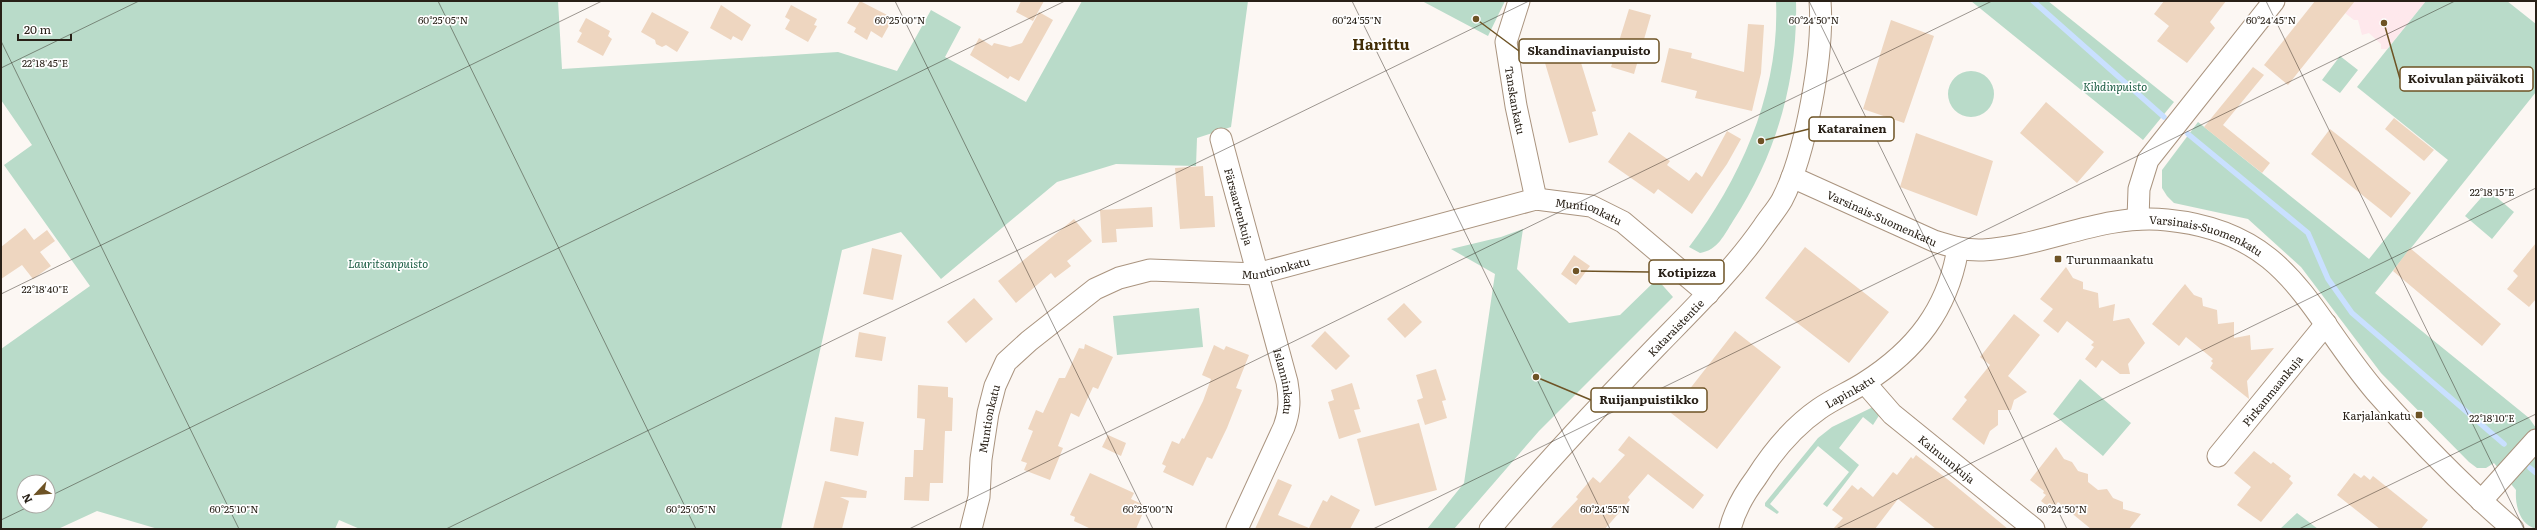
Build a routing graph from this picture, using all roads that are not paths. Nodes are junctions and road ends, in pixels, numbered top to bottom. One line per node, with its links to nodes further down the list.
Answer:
1 (1519, 1): 6 (street, Tanskankatu)
2 (1820, 1): 5 (street, Kataraistentie)
3 (2274, 1): 7 (street)
4 (1221, 139): 9 (street, Färsaartenkuja)
5 (1792, 177): 8 (street, Varsinais-Suomenkatu); 10 (street, Kataraistentie)
6 (1536, 199): 9 (street, Muntionkatu); 10 (street, Muntionkatu)
7 (2138, 220): 8 (street, Varsinais-Suomenkatu); 11 (street, Varsinais-Suomenkatu)
8 (1958, 248): 12 (street, Lapinkatu)
9 (1257, 274): 16 (street, Muntionkatu); 17 (street, Islanninkatu)
10 (1708, 294): 18 (street, Kataraistentie)
11 (2326, 324): 14 (street, Pirkanmaankuja); 15 (street, Varsinais-Suomenkatu)
12 (1865, 383): 19 (street, Lapinkatu); 20 (street, Kainuunkuja)
13 (2536, 440): 15 (street)
14 (2218, 456)
15 (2481, 501): 21 (street, Varsinais-Suomenkatu)
16 (971, 529)
17 (1237, 529)
18 (1490, 529)
19 (1730, 529)
20 (2034, 529)
21 (2513, 529)

